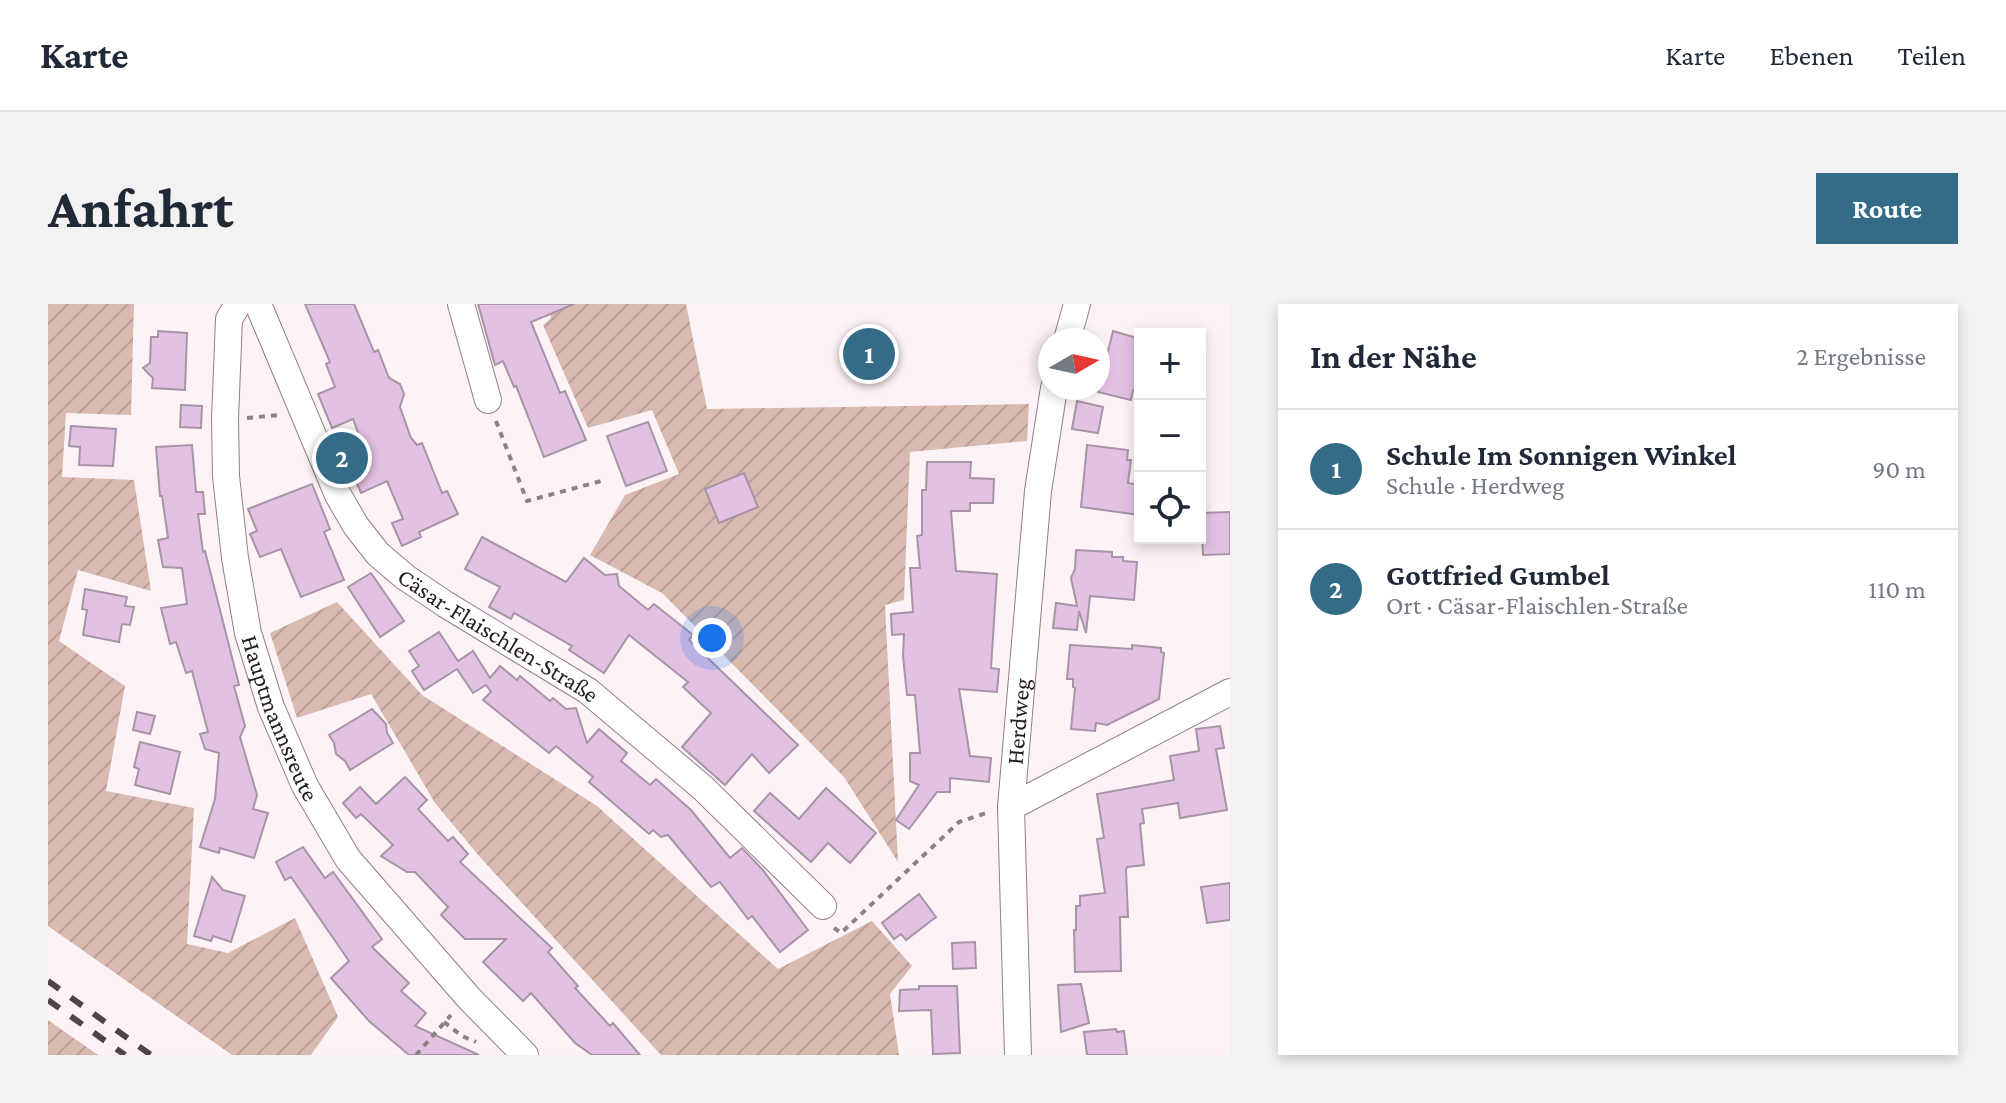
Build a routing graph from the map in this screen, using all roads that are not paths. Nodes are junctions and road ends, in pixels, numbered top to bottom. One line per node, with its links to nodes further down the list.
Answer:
1 (238, 304): 11 (street, Hauptmannsreute)
2 (258, 304): 10 (street, Cäsar-Flaischlen-Straße)
3 (461, 304): 6 (street)
4 (1077, 304): 5 (street)
5 (1070, 328)
6 (488, 400)
7 (1052, 400): 9 (street, Herdweg)
8 (1230, 692): 9 (street)
9 (1011, 807): 12 (street, Herdweg)
10 (827, 916)
11 (525, 1055)
12 (1018, 1055)

